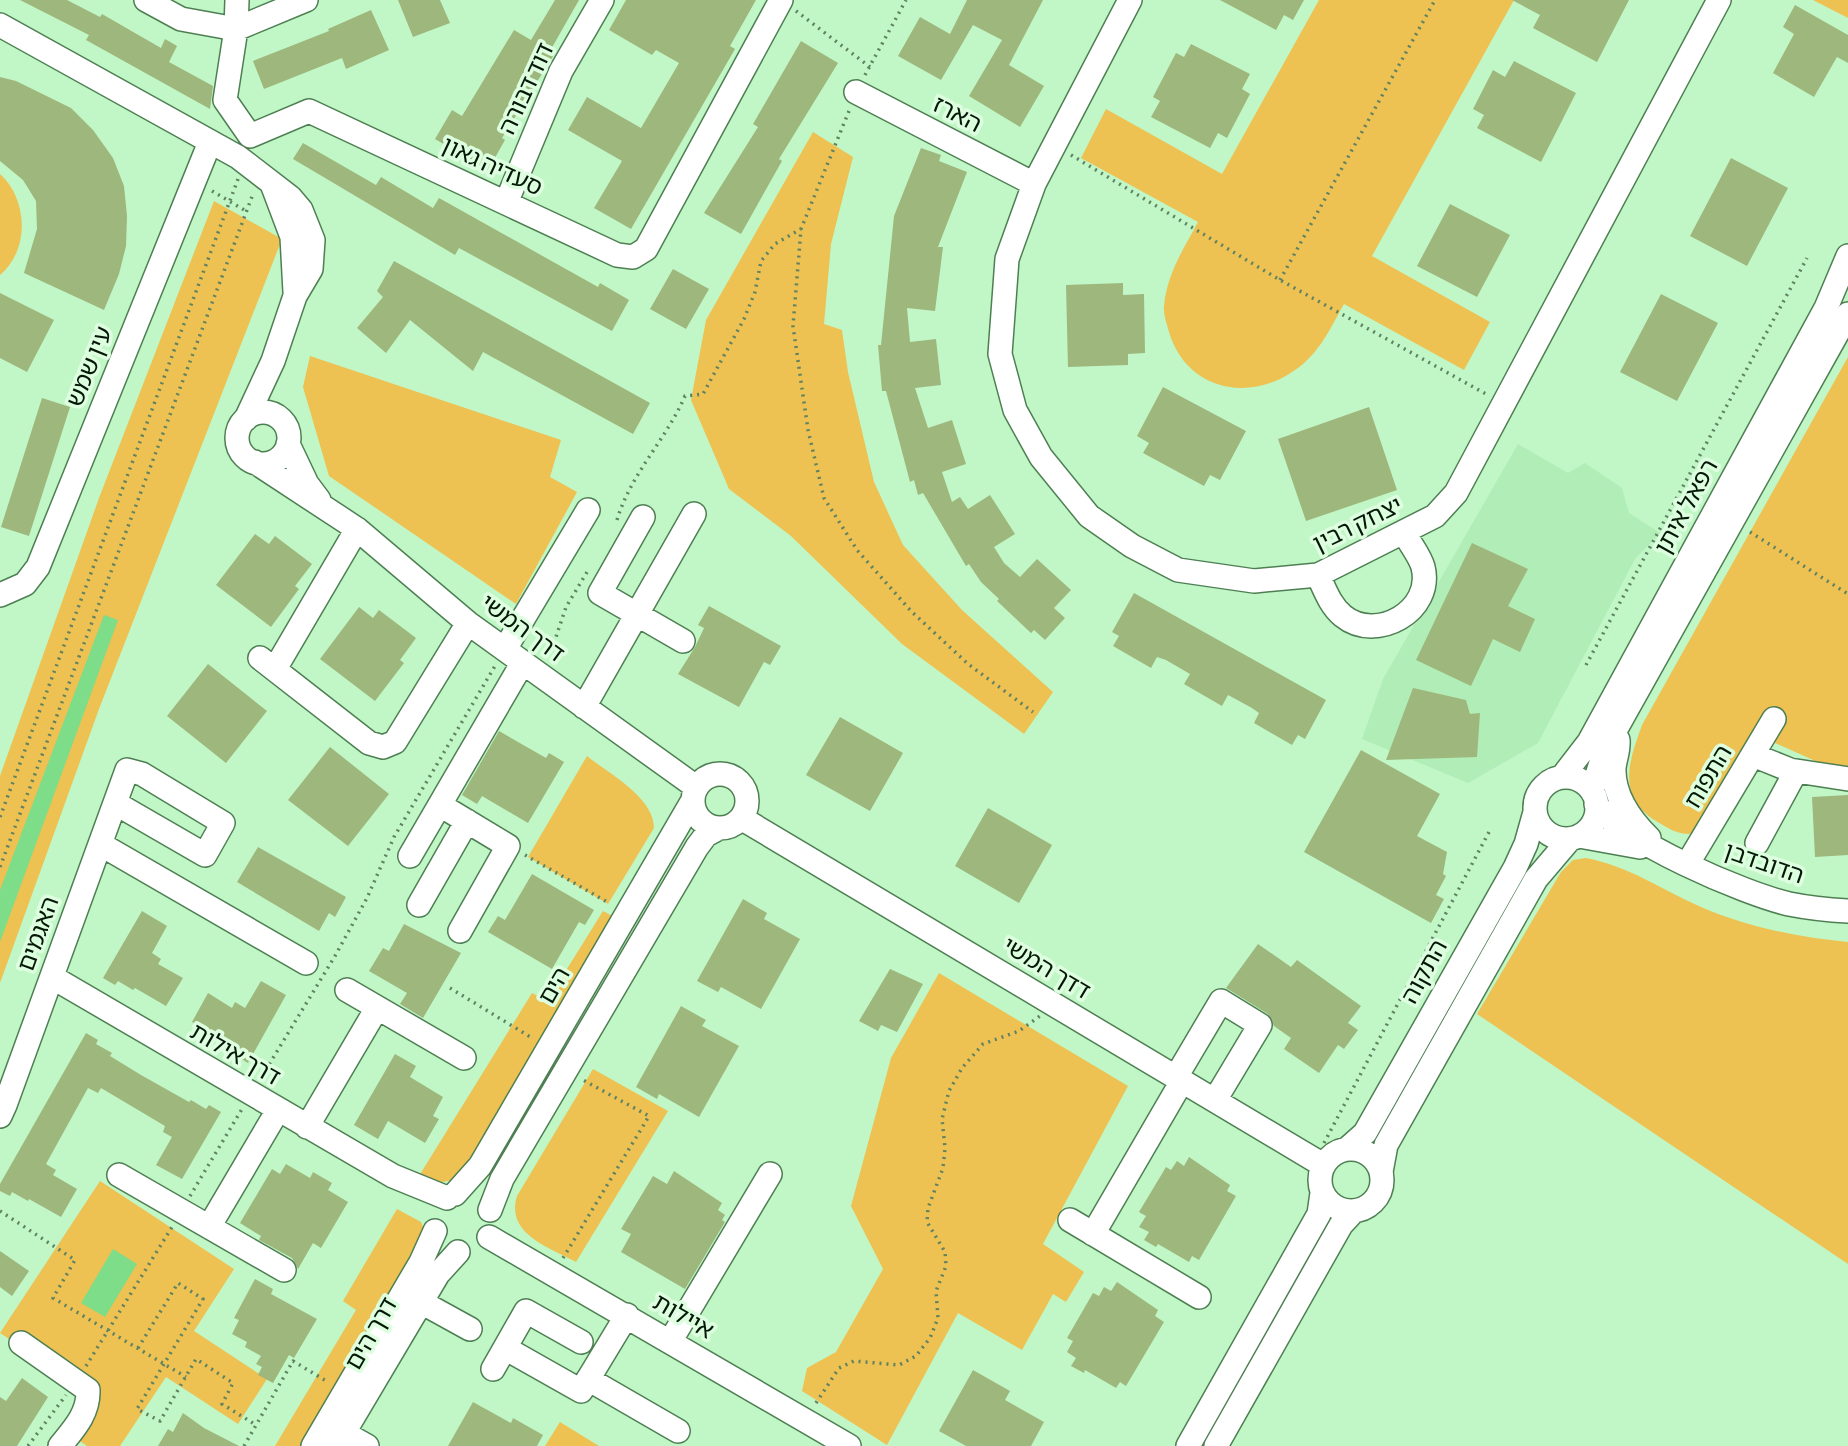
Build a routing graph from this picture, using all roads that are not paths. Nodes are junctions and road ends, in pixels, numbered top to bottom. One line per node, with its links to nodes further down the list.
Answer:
1 (145, 0): 9 (street)
2 (237, 0): 9 (street)
3 (306, 0): 9 (street)
4 (602, 0): 13 (street, דוד דבורה)
5 (781, 0): 13 (street, סעדיה גאון)
6 (1130, 0): 12 (street, יצחק רבין)
7 (1719, 0): 28 (street, יצחק רבין)
8 (0, 25): 11 (street)
9 (236, 29): 13 (street, סעדיה גאון)
10 (856, 92): 12 (street, הארז)
11 (210, 142): 18 (street); 30 (street, עין שמש)
12 (1034, 184): 29 (street, יצחק רבין)
13 (506, 202)
14 (1848, 238): 15 (street)
15 (1848, 243)
16 (1848, 256): 40 (street, רפאל איתן)
17 (1848, 314): 37 (street, רפאל איתן)
18 (272, 360): 19 (street); 20 (street)
19 (246, 419): 20 (street); 22 (street)
20 (283, 421): 21 (street)
21 (288, 444): 22 (street); 23 (street, דרך המשי)
22 (254, 462): 23 (street, דרך המשי)
23 (323, 506): 27 (street, דרך המשי)
24 (588, 510): 34 (street)
25 (694, 514): 31 (street)
26 (643, 517): 31 (street)
27 (357, 529): 32 (street, דרך המשי); 32 (street)
28 (1405, 534): 29 (street, יצחק רבין); 29 (street)
29 (1318, 575)
30 (0, 595)
31 (636, 613): 33 (street); 35 (street)
32 (468, 623): 34 (street, דרך המשי)
33 (683, 640)
34 (521, 661): 35 (street, דרך המשי); 45 (street)
35 (584, 707): 42 (street, דרך המשי)
36 (1774, 719): 38 (street, התפוח)
37 (1616, 729): 43 (street, רפאל איתן); 53 (street)
38 (1753, 755): 39 (street); 55 (street, התפוח)
39 (1796, 771): 41 (street); 51 (street)
40 (1562, 777): 43 (street); 46 (street)
41 (1848, 779)
42 (694, 794): 47 (street); 49 (street); 76 (street, הים)
43 (1594, 797): 50 (street); 53 (street, הדובדבן)
44 (115, 803): 44 (street, האגמים); 52 (street, האגמים)
45 (440, 805): 48 (street); 54 (street)
46 (1535, 812): 50 (street); 69 (street, התקוה)
47 (741, 818): 49 (street); 64 (street, דדך המשי)
48 (467, 821): 56 (street); 58 (street)
49 (719, 828): 77 (street)
50 (1574, 837): 53 (street, הדובדבן); 71 (street)
51 (1757, 843)
52 (100, 844): 59 (street); 60 (street, האגמים)
53 (1664, 852): 55 (street, הדובדבן)
54 (410, 856)
55 (1688, 863): 57 (street, הדובדבן)
56 (419, 905)
57 (1848, 911)
58 (460, 931)
59 (306, 963)
60 (51, 977): 66 (street, דרך אילות); 67 (street, האגמים)
61 (347, 990): 62 (street)
62 (377, 1008): 63 (street); 68 (street)
63 (464, 1058)
64 (1179, 1079): 65 (street, דדך המשי); 65 (street); 82 (street)
65 (1215, 1100): 70 (street, דדך המשי)
66 (278, 1110): 68 (street, דרך אילות); 80 (street)
67 (0, 1116)
68 (307, 1127): 74 (street, דרך אילות)
69 (1347, 1149): 70 (street); 71 (street)
70 (1323, 1165): 75 (street)
71 (1381, 1171): 78 (street)
72 (770, 1174): 90 (street)
73 (119, 1175): 80 (street)
74 (393, 1176): 76 (street); 81 (street)
75 (1322, 1194): 78 (street); 102 (street)
76 (451, 1196): 77 (street); 81 (street)
77 (490, 1210): 83 (street)
78 (1354, 1211): 103 (street)
79 (1070, 1220): 82 (street)
80 (209, 1227): 85 (street)
81 (434, 1229): 84 (street); 100 (street)
82 (1093, 1234): 86 (street)
83 (489, 1237): 84 (street); 88 (street, איילות)
84 (458, 1252): 87 (street, דרך הים)
85 (284, 1270)
86 (1199, 1297)
87 (421, 1302): 89 (street); 97 (street, דרך הים)
88 (627, 1315): 90 (street, איילות); 95 (street)
89 (470, 1329)
90 (671, 1340): 98 (street, איילות)
91 (581, 1342): 93 (street)
92 (21, 1343): 99 (street)
93 (505, 1348): 94 (street); 95 (street)
94 (493, 1369)
95 (588, 1379): 96 (street)
96 (678, 1431)
97 (340, 1440): 101 (street)
98 (845, 1445)
99 (60, 1446)
100 (313, 1446)
101 (367, 1446)
102 (1188, 1446)
103 (1216, 1446)

